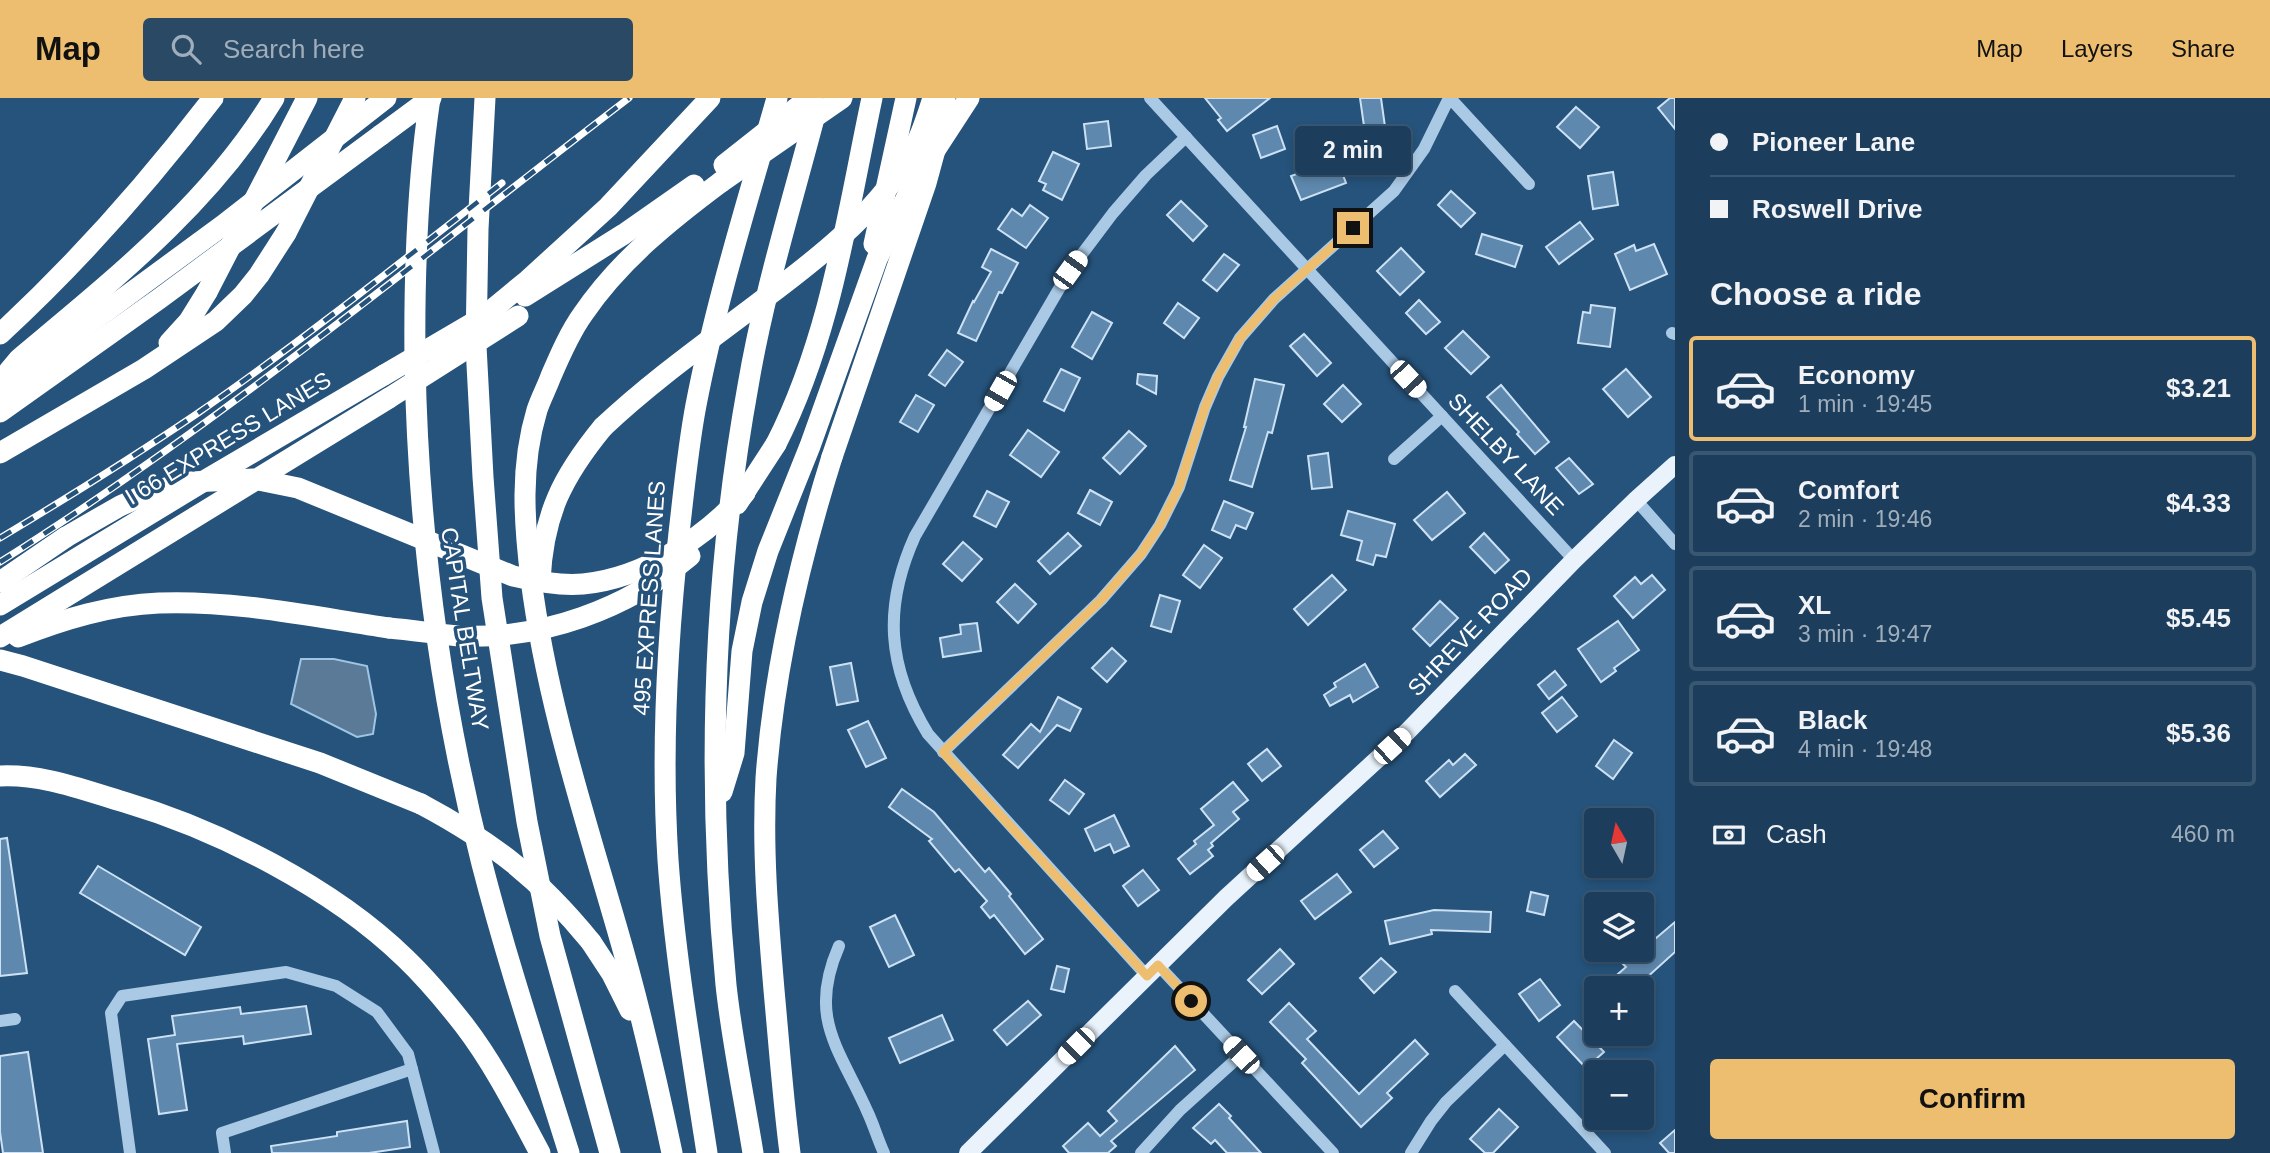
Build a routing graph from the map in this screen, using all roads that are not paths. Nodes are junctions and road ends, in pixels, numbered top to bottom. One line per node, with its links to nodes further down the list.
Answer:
1 (213, 98): 28 (highway)
2 (274, 98): 29 (highway)
3 (307, 98): 31 (highway, bridge)
4 (355, 98): 31 (highway, bridge)
5 (431, 98): 32 (highway, bridge); 61 (highway, CAPITAL BELTWAY)
6 (485, 98): 24 (highway)
7 (498, 98): 24 (highway)
8 (710, 98): 26 (highway)
9 (777, 98): 64 (highway, 495 EXPRESS LANES)
10 (809, 98): 22 (highway, bridge)
11 (819, 98): 49 (highway)
12 (842, 98): 22 (highway, bridge)
13 (872, 98): 37 (highway, bridge)
14 (906, 98): 27 (highway)
15 (933, 98): 45 (highway, bridge)
16 (945, 98): 66 (highway, bridge)
17 (969, 98): 27 (highway)
18 (1150, 98): 21 (street, SHELBY LANE)
19 (1450, 98): 23 (street); 25 (street)
20 (382, 101): 30 (highway)
21 (1186, 137): 25 (street, SHELBY LANE); 47 (street)
22 (720, 175): 26 (highway); 45 (highway)
23 (1529, 184)
24 (478, 229): 62 (highway)
25 (1306, 268): 33 (street, SHELBY LANE); 47 (street)
26 (518, 302): 42 (highway, I 66 EXPRESS LANES, bridge); 43 (highway, bridge)
27 (854, 321): 49 (highway)
28 (0, 334)
29 (0, 382)
30 (0, 389)
31 (104, 393): 34 (highway)
32 (0, 412)
33 (1442, 416): 35 (street); 40 (street, SHELBY LANE)
34 (0, 453)
35 (1394, 459)
36 (1675, 465): 38 (main road, SHREVE ROAD)
37 (745, 493): 41 (highway, bridge); 44 (highway, bridge)
38 (1636, 500): 39 (street); 40 (main road, SHREVE ROAD)
39 (1675, 544)
40 (1574, 560): 51 (main road, SHREVE ROAD)
41 (0, 582)
42 (0, 605)
43 (0, 637)
44 (0, 644)
45 (542, 649): 56 (highway)
46 (0, 660): 56 (highway, bridge)
47 (943, 752): 51 (street)
48 (0, 776): 60 (highway)
49 (716, 811): 65 (highway)
50 (839, 946): 67 (street)
51 (1152, 970): 54 (street); 68 (main road, SHREVE ROAD)
52 (1455, 990): 53 (street)
53 (1505, 1045): 71 (street); 72 (street)
54 (1241, 1055): 69 (street); 70 (street)
55 (412, 1069): 57 (street); 58 (street); 59 (street)
56 (659, 1098): 63 (highway)
57 (131, 1153)
58 (225, 1153)
59 (434, 1153)
60 (540, 1153)
61 (569, 1153)
62 (610, 1153)
63 (672, 1153)
64 (707, 1153)
65 (753, 1153)
66 (790, 1153)
67 (884, 1153)
68 (968, 1153)
69 (1141, 1153)
70 (1333, 1153)
71 (1411, 1153)
72 (1605, 1153)

